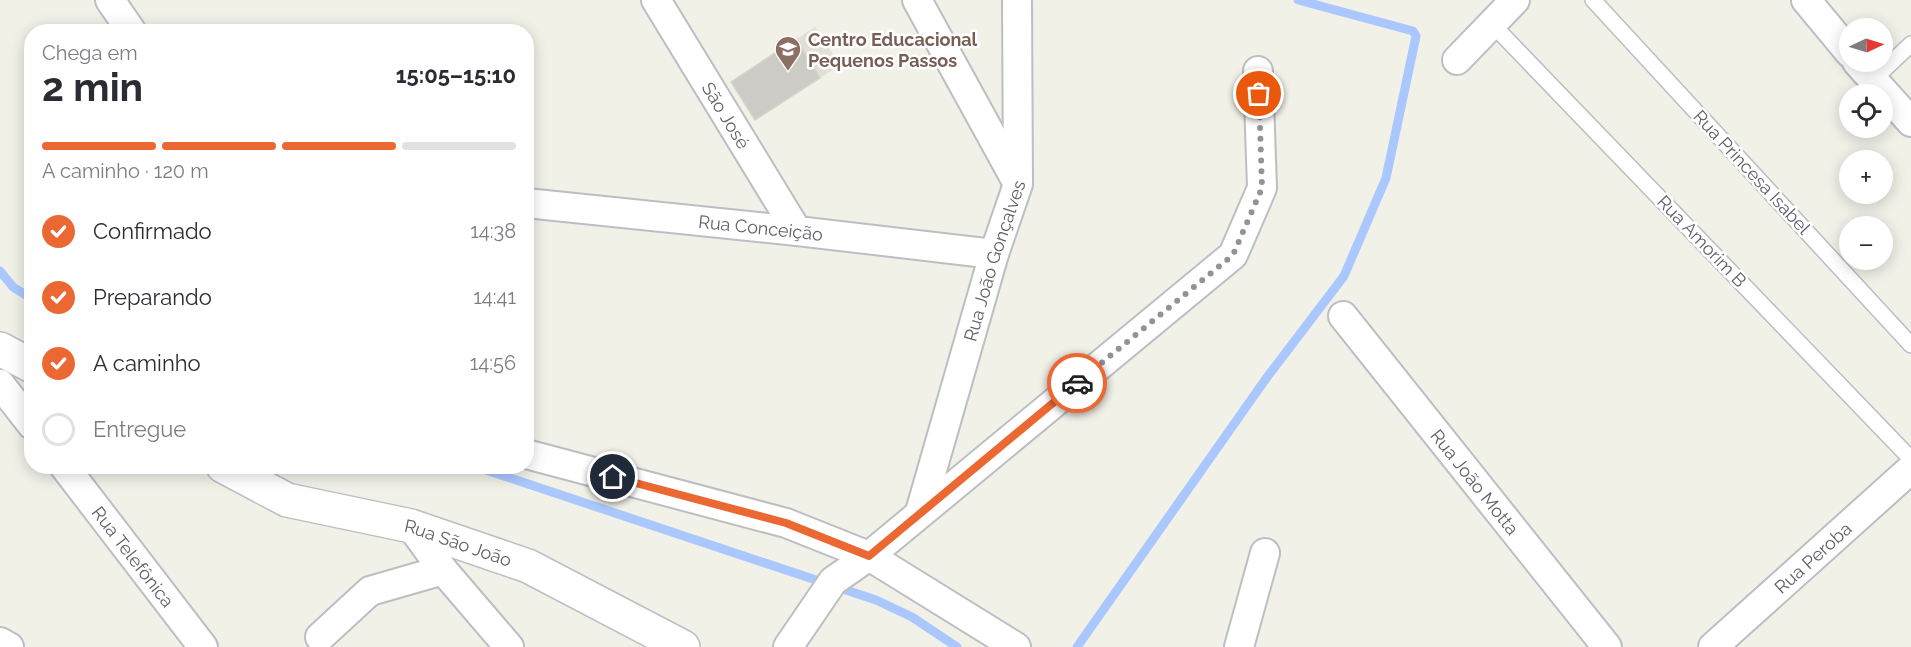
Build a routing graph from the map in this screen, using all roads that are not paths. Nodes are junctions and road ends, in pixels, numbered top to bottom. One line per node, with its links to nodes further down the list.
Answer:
1 (110, 0): 8 (street)
2 (657, 0): 19 (street, São José)
3 (917, 0): 17 (street)
4 (1017, 0): 17 (street, Rua João Gonçalves)
5 (1515, 0): 9 (street)
6 (1593, 0): 22 (lane, Rua Princesa Isabel)
7 (1806, 0): 10 (street)
8 (126, 24)
9 (1492, 24): 13 (street); 28 (lane, Rua Amorim B)
10 (1839, 40)
11 (1911, 44): 12 (lane)
12 (1893, 54)
13 (1457, 60)
14 (1258, 71): 32 (street)
15 (1865, 72): 16 (street)
16 (1911, 122)
17 (1017, 184): 20 (street, Rua João Gonçalves)
18 (534, 204): 19 (street, Rua Conceição)
19 (797, 231): 20 (street, Rua Conceição)
20 (993, 254): 32 (street, Rua João Gonçalves)
21 (1343, 316): 46 (street, Rua João Motta)
22 (1911, 345)
23 (0, 350): 24 (street)
24 (24, 362)
25 (0, 384): 26 (street)
26 (24, 415)
27 (534, 456): 35 (street)
28 (1911, 459)
29 (1911, 469): 47 (street, Rua Peroba)
30 (70, 474): 40 (street, Rua Telefônica)
31 (238, 474): 33 (street, Rua São João)
32 (920, 512): 35 (street)
33 (411, 526): 36 (street); 42 (street, Rua São João)
34 (1265, 553): 45 (street)
35 (869, 556): 43 (street); 44 (street)
36 (443, 570): 37 (street); 41 (street)
37 (320, 637)
38 (0, 642): 39 (street)
39 (9, 647)
40 (203, 647)
41 (509, 647)
42 (683, 647)
43 (788, 647)
44 (1017, 647)
45 (1239, 647)
46 (1607, 647)
47 (1713, 647)

